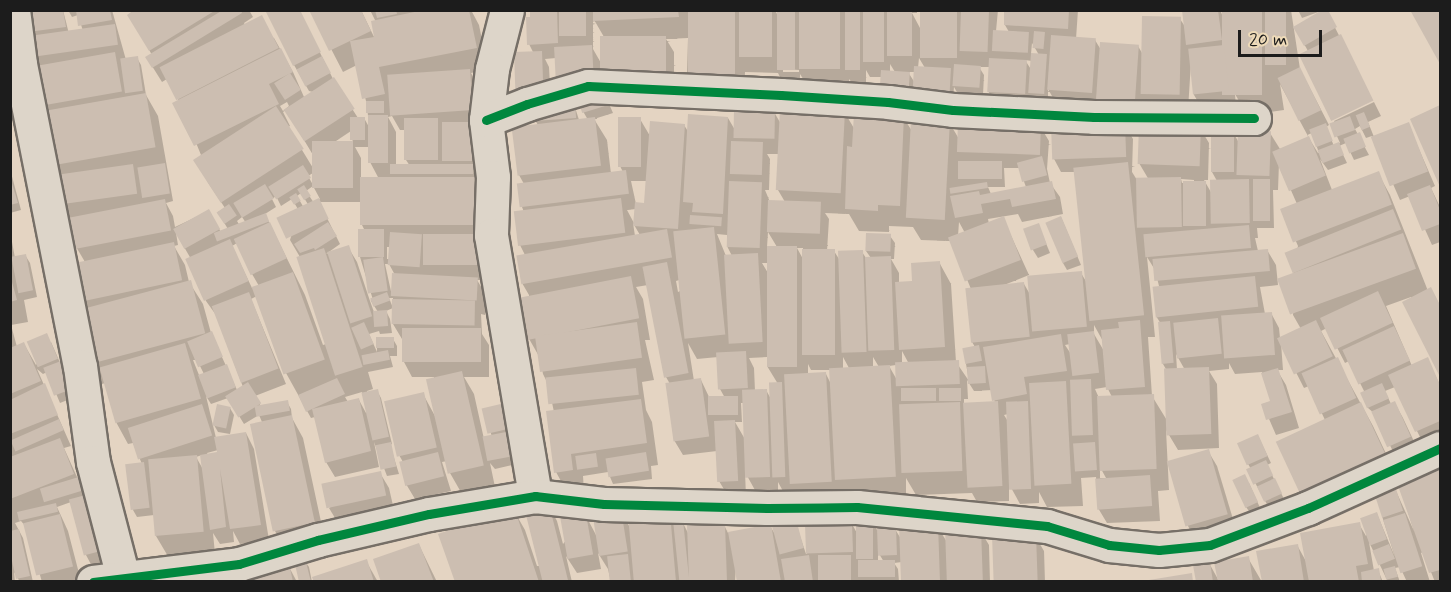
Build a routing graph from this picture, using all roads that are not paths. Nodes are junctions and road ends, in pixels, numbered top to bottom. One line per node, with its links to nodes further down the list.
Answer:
1 (13, 10): 8 (street)
2 (507, 10): 4 (street)
3 (1254, 118): 4 (street)
4 (486, 120): 6 (street)
5 (1440, 448): 6 (street)
6 (535, 496): 7 (street)
7 (241, 573): 8 (street)
8 (108, 579)

